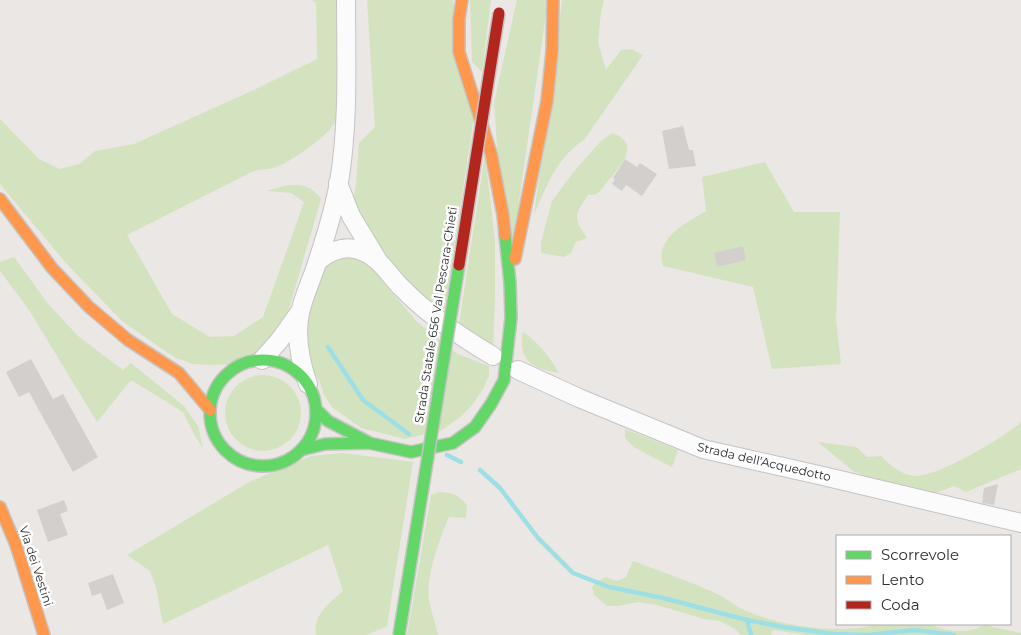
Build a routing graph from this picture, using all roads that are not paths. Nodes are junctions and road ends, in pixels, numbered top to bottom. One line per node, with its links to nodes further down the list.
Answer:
1 (346, 0): 5 (street)
2 (462, 0): 9 (main road)
3 (501, 0): 26 (main road, Strada Statale 656 Val Pescara-Chieti, bridge)
4 (553, 0): 9 (main road)
5 (338, 183): 7 (street); 8 (street)
6 (0, 199): 15 (main road)
7 (318, 261): 8 (street); 10 (street)
8 (382, 266): 11 (street)
9 (510, 283): 21 (main road)
10 (300, 313): 12 (street); 18 (street)
11 (493, 356)
12 (262, 360): 14 (main road); 18 (main road)
13 (518, 370): 24 (street, Strada dell'Acquedotto)
14 (228, 373): 17 (main road); 20 (main road)
15 (179, 374): 16 (main road); 20 (main road)
16 (196, 376)
17 (211, 376)
18 (308, 384): 19 (main road)
19 (316, 409): 21 (main road); 22 (main road)
20 (210, 410): 22 (main road)
21 (369, 443): 22 (main road)
22 (301, 450)
23 (0, 507): 25 (main road, Via dei Vestini)
24 (1021, 522)
25 (44, 635)
26 (399, 635)

